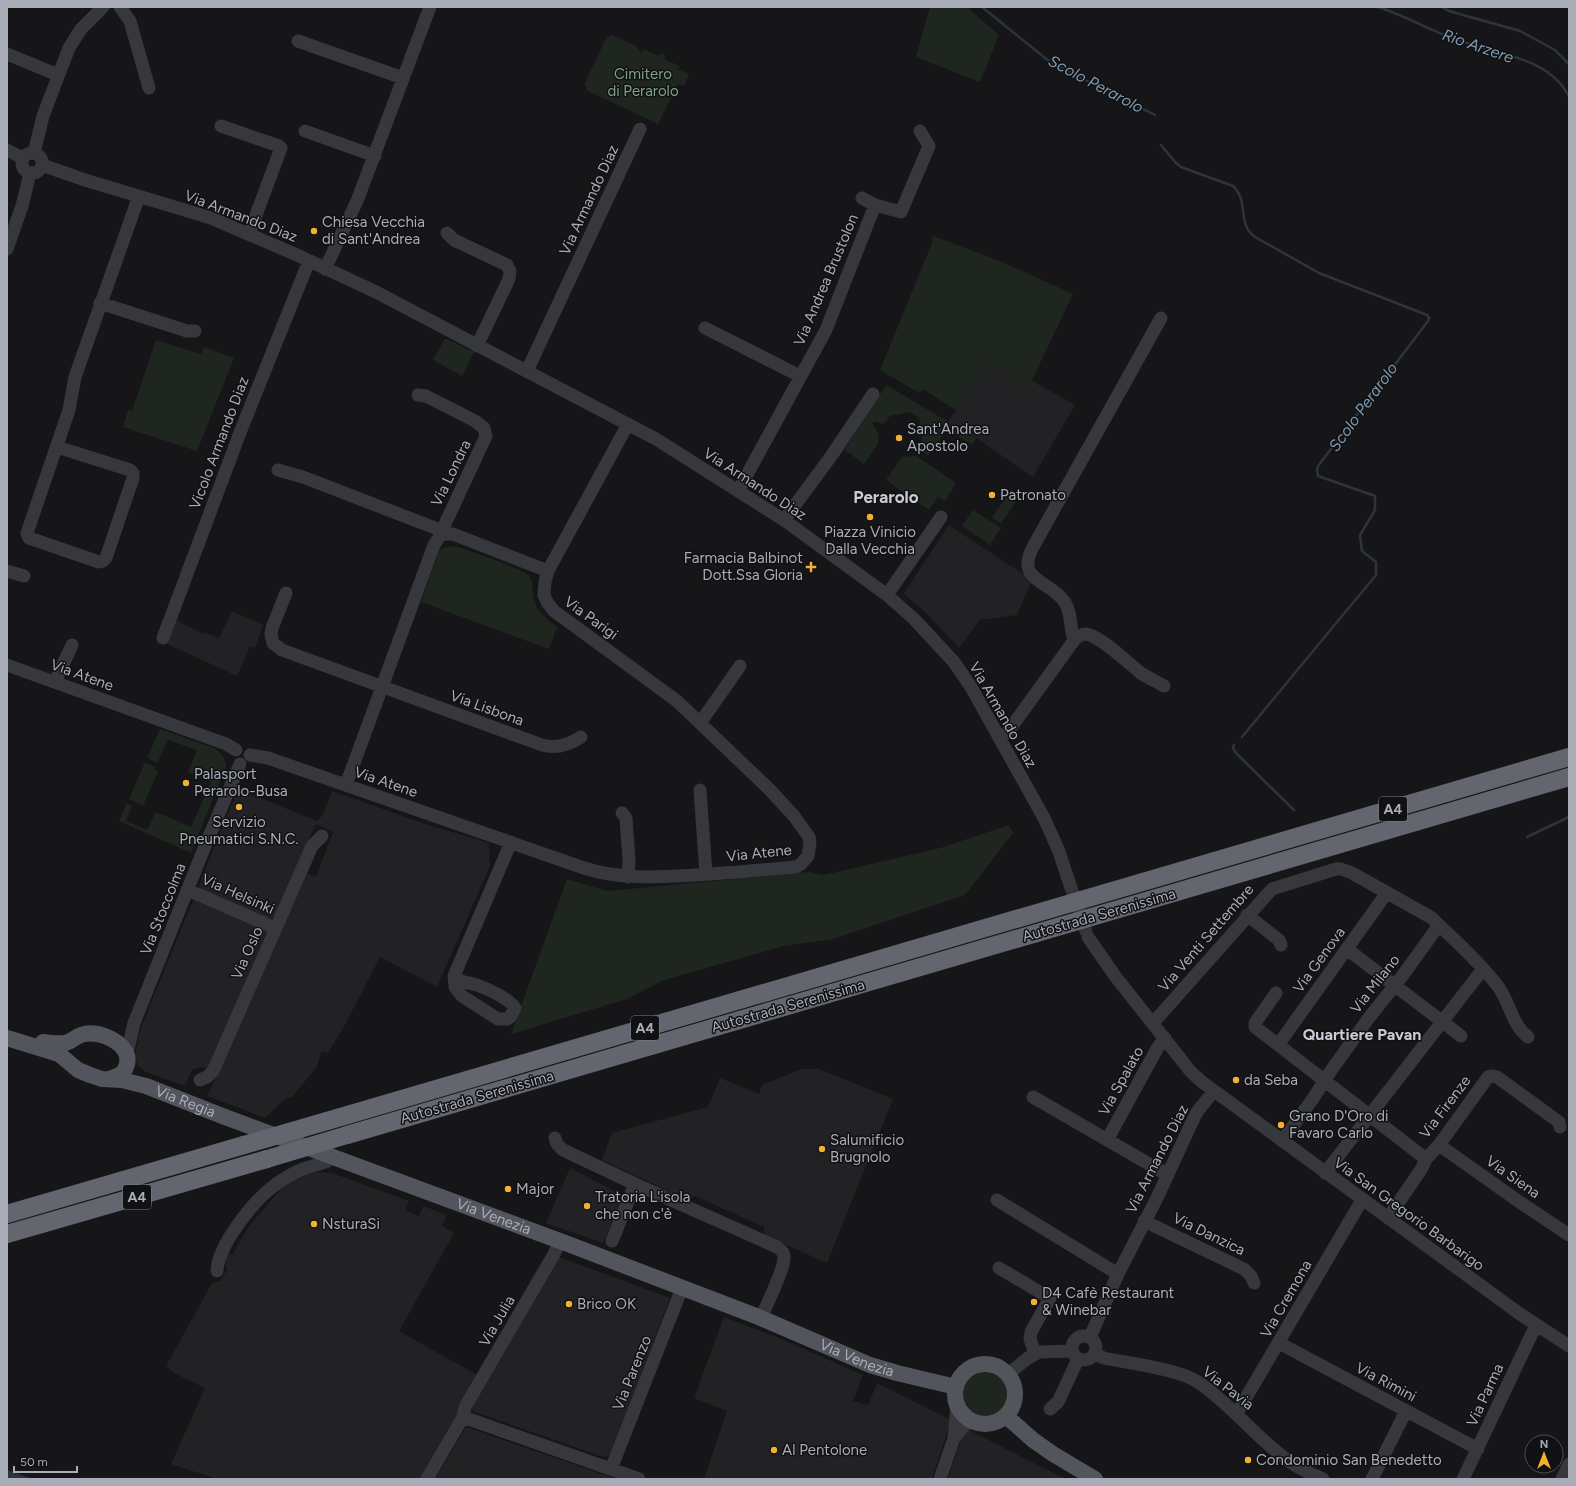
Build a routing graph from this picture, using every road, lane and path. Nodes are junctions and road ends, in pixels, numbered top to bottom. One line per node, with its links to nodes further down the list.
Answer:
1 (103, 7): 6 (street)
2 (120, 7): 8 (street)
3 (430, 7): 7 (street)
4 (298, 41): 7 (street)
5 (7, 54): 6 (street)
6 (58, 75): 14 (street)
7 (403, 78): 15 (street)
8 (149, 88)
9 (221, 126): 22 (street)
10 (640, 129): 31 (street, Via Armando Diaz)
11 (305, 131): 15 (street)
12 (920, 131): 20 (street, Via Andrea Brustolon)
13 (7, 150): 14 (street)
14 (29, 156): 16 (street); 17 (street)
15 (375, 156): 25 (street)
16 (42, 165): 17 (street); 18 (street, Via Armando Diaz)
17 (30, 173): 23 (street)
18 (139, 196): 22 (street, Via Armando Diaz); 26 (street)
19 (862, 198): 20 (street)
20 (875, 205): 32 (street, Via Andrea Brustolon)
21 (447, 233): 30 (street)
22 (250, 234): 24 (street, Via Armando Diaz)
23 (7, 249)
24 (309, 261): 25 (street, Via Armando Diaz); 47 (street, Vicolo Armando Diaz)
25 (325, 269): 30 (street, Via Armando Diaz)
26 (100, 303): 29 (street); 36 (street)
27 (1161, 318): 48 (street)
28 (705, 328): 32 (street)
29 (195, 330)
30 (477, 346): 31 (street, Via Armando Diaz)
31 (527, 371): 35 (street, Via Armando Diaz)
32 (800, 376): 38 (street, Via Andrea Brustolon)
33 (873, 394): 40 (street)
34 (418, 395): 41 (street, Via Londra)
35 (628, 424): 38 (street, Via Armando Diaz); 43 (street, Via Parigi)
36 (57, 446): 36 (street)
37 (278, 470): 41 (street, Via Londra)
38 (738, 491): 40 (street, Via Armando Diaz)
39 (941, 517): 46 (street)
40 (784, 520): 46 (street, Via Armando Diaz)
41 (442, 536): 43 (street); 54 (street)
42 (7, 571): 44 (street)
43 (548, 571): 55 (street, Via Parigi)
44 (24, 576)
45 (286, 593): 54 (street, Via Lisbona)
46 (887, 595): 57 (street, Via Armando Diaz)
47 (163, 638)
48 (1075, 639): 53 (street); 57 (street)
49 (72, 646): 52 (street)
50 (7, 665): 52 (street, Via Atene)
51 (740, 666): 55 (street)
52 (55, 682): 58 (street, Via Atene)
53 (1164, 686)
54 (382, 687): 56 (street, Via Lisbona); 63 (street)
55 (700, 723): 68 (street, Via Parigi)
56 (581, 737)
57 (999, 738): 71 (street, Via Armando Diaz)
58 (236, 750): 59 (street, Via Atene); 61 (street)
59 (250, 756): 61 (street); 63 (street, Via Atene)
60 (1569, 757): 117 (highway, Autostrada Serenissima / A4, bridge)
61 (240, 764): 72 (street, Via Stoccolma)
62 (1569, 777): 120 (highway, Autostrada Serenissima / A4, bridge)
63 (346, 785): 67 (street, Via Atene)
64 (700, 790): 69 (street, Via Atene)
65 (622, 813): 70 (street)
66 (322, 836): 76 (street, Via Oslo)
67 (511, 842): 70 (street, Via Atene); 81 (street)
68 (809, 853): 69 (street, Via Atene)
69 (706, 874): 70 (street, Via Atene)
70 (628, 877)
71 (1070, 885)
72 (188, 890): 76 (street, Via Helsinki); 85 (street, Via Stoccolma)
73 (1386, 894): 74 (street, Via Venti Settembre); 75 (street, Via Venti Settembre); 79 (street, Via Genova)
74 (1247, 916): 78 (street); 86 (street, Via Venti Settembre)
75 (1439, 925): 80 (street, Via Venti Settembre); 82 (street, Via Milano)
76 (275, 928): 98 (street, Via Oslo)
77 (1088, 937): 86 (street)
78 (1281, 945)
79 (1347, 949): 82 (street); 94 (street, Via Genova)
80 (1483, 969): 84 (street); 90 (street, Via Venti Settembre)
81 (454, 976)
82 (1394, 985): 84 (street); 99 (street, Via Milano)
83 (1276, 993): 94 (street)
84 (1442, 1021): 88 (street); 103 (street)
85 (134, 1023): 89 (street); 95 (street, Via Stoccolma)
86 (1153, 1023): 92 (street)
87 (7, 1030): 93 (main road, Via Regia)
88 (1461, 1036)
89 (106, 1037): 93 (main road, Via Regia); 95 (main road, Via Regia)
90 (1528, 1037)
91 (7, 1038): 96 (main road, Via Regia)
92 (1165, 1038): 101 (street); 107 (street, Via Spalato)
93 (73, 1040): 96 (main road)
94 (1278, 1045): 99 (street)
95 (127, 1058): 97 (main road); 100 (main road, Via Regia)
96 (71, 1063): 97 (main road, Via Regia)
97 (110, 1079): 100 (main road, Via Regia)
98 (200, 1080)
99 (1325, 1081): 103 (street); 108 (street, Via Milano)
100 (146, 1086): 104 (main road, Via Regia)
101 (1213, 1092): 108 (street, Via San Gregorio Barbarigo); 113 (street, Via Armando Diaz)
102 (1033, 1097): 107 (street, Via Spalato)
103 (1369, 1116): 111 (street); 112 (street)
104 (225, 1118): 110 (main road, Via Venezia)
105 (1560, 1127): 109 (street, Via Firenze)
106 (555, 1138): 114 (street)
107 (1107, 1140): 113 (street, Via Spalato)
108 (1282, 1141): 112 (street, Via San Gregorio Barbarigo)
109 (1439, 1145): 111 (street, Via Firenze); 121 (street, Via Siena)
110 (330, 1156): 123 (main road, Via Venezia); 125 (street)
111 (1426, 1159): 118 (street, Via Firenze)
112 (1325, 1173): 116 (street, Via San Gregorio Barbarigo)
113 (1168, 1175): 119 (street, Via Armando Diaz)
114 (635, 1184): 122 (street); 129 (street)
115 (997, 1200): 126 (street)
116 (1362, 1200): 118 (street, Via San Gregorio Barbarigo); 132 (street, Via Cremona)
117 (7, 1214)
118 (1383, 1215): 130 (street, Via San Gregorio Barbarigo)
119 (1144, 1221): 126 (street, Via Armando Diaz); 127 (street, Via Danzica)
120 (7, 1234)
121 (1569, 1235)
122 (612, 1240)
123 (560, 1241): 128 (main road, Via Venezia); 144 (street, Via Julia)
124 (999, 1268): 134 (street)
125 (217, 1271)
126 (1118, 1274): 131 (street, Via Armando Diaz)
127 (1254, 1283)
128 (682, 1288): 129 (main road, Via Venezia); 149 (street, Via Parenzo)
129 (761, 1318): 138 (main road, Via Venezia)
130 (1536, 1325): 133 (street, Via San Gregorio Barbarigo); 147 (street, Via Parma)
131 (1090, 1337): 135 (street); 136 (street)
132 (1279, 1343): 141 (street, Via Rimini); 142 (street, Via Cremona)
133 (1569, 1346)
134 (1035, 1353): 136 (street); 137 (street)
135 (1094, 1354): 136 (street); 142 (street, Via Pavia)
136 (1075, 1355): 140 (street)
137 (1008, 1374): 138 (main road); 143 (main road)
138 (956, 1387): 139 (main road)
139 (956, 1405): 145 (main road); 146 (street)
140 (1050, 1409)
141 (1406, 1411): 147 (street, Via Rimini); 156 (street)
142 (1237, 1413): 150 (street, Via Pavia)
143 (1006, 1416): 145 (main road); 154 (main road)
144 (463, 1417): 149 (street); 151 (street, Via Julia)
145 (972, 1422): 146 (street)
146 (954, 1438): 153 (street)
147 (1478, 1449): 157 (street, Via Parma)
148 (1569, 1464): 158 (street)
149 (611, 1469): 152 (street)
150 (1302, 1475): 155 (street, Via Pavia)
151 (427, 1479)
152 (639, 1479)
153 (940, 1479)
154 (1095, 1479)
155 (1323, 1479)
156 (1372, 1479)
157 (1463, 1479)
158 (1562, 1479)

